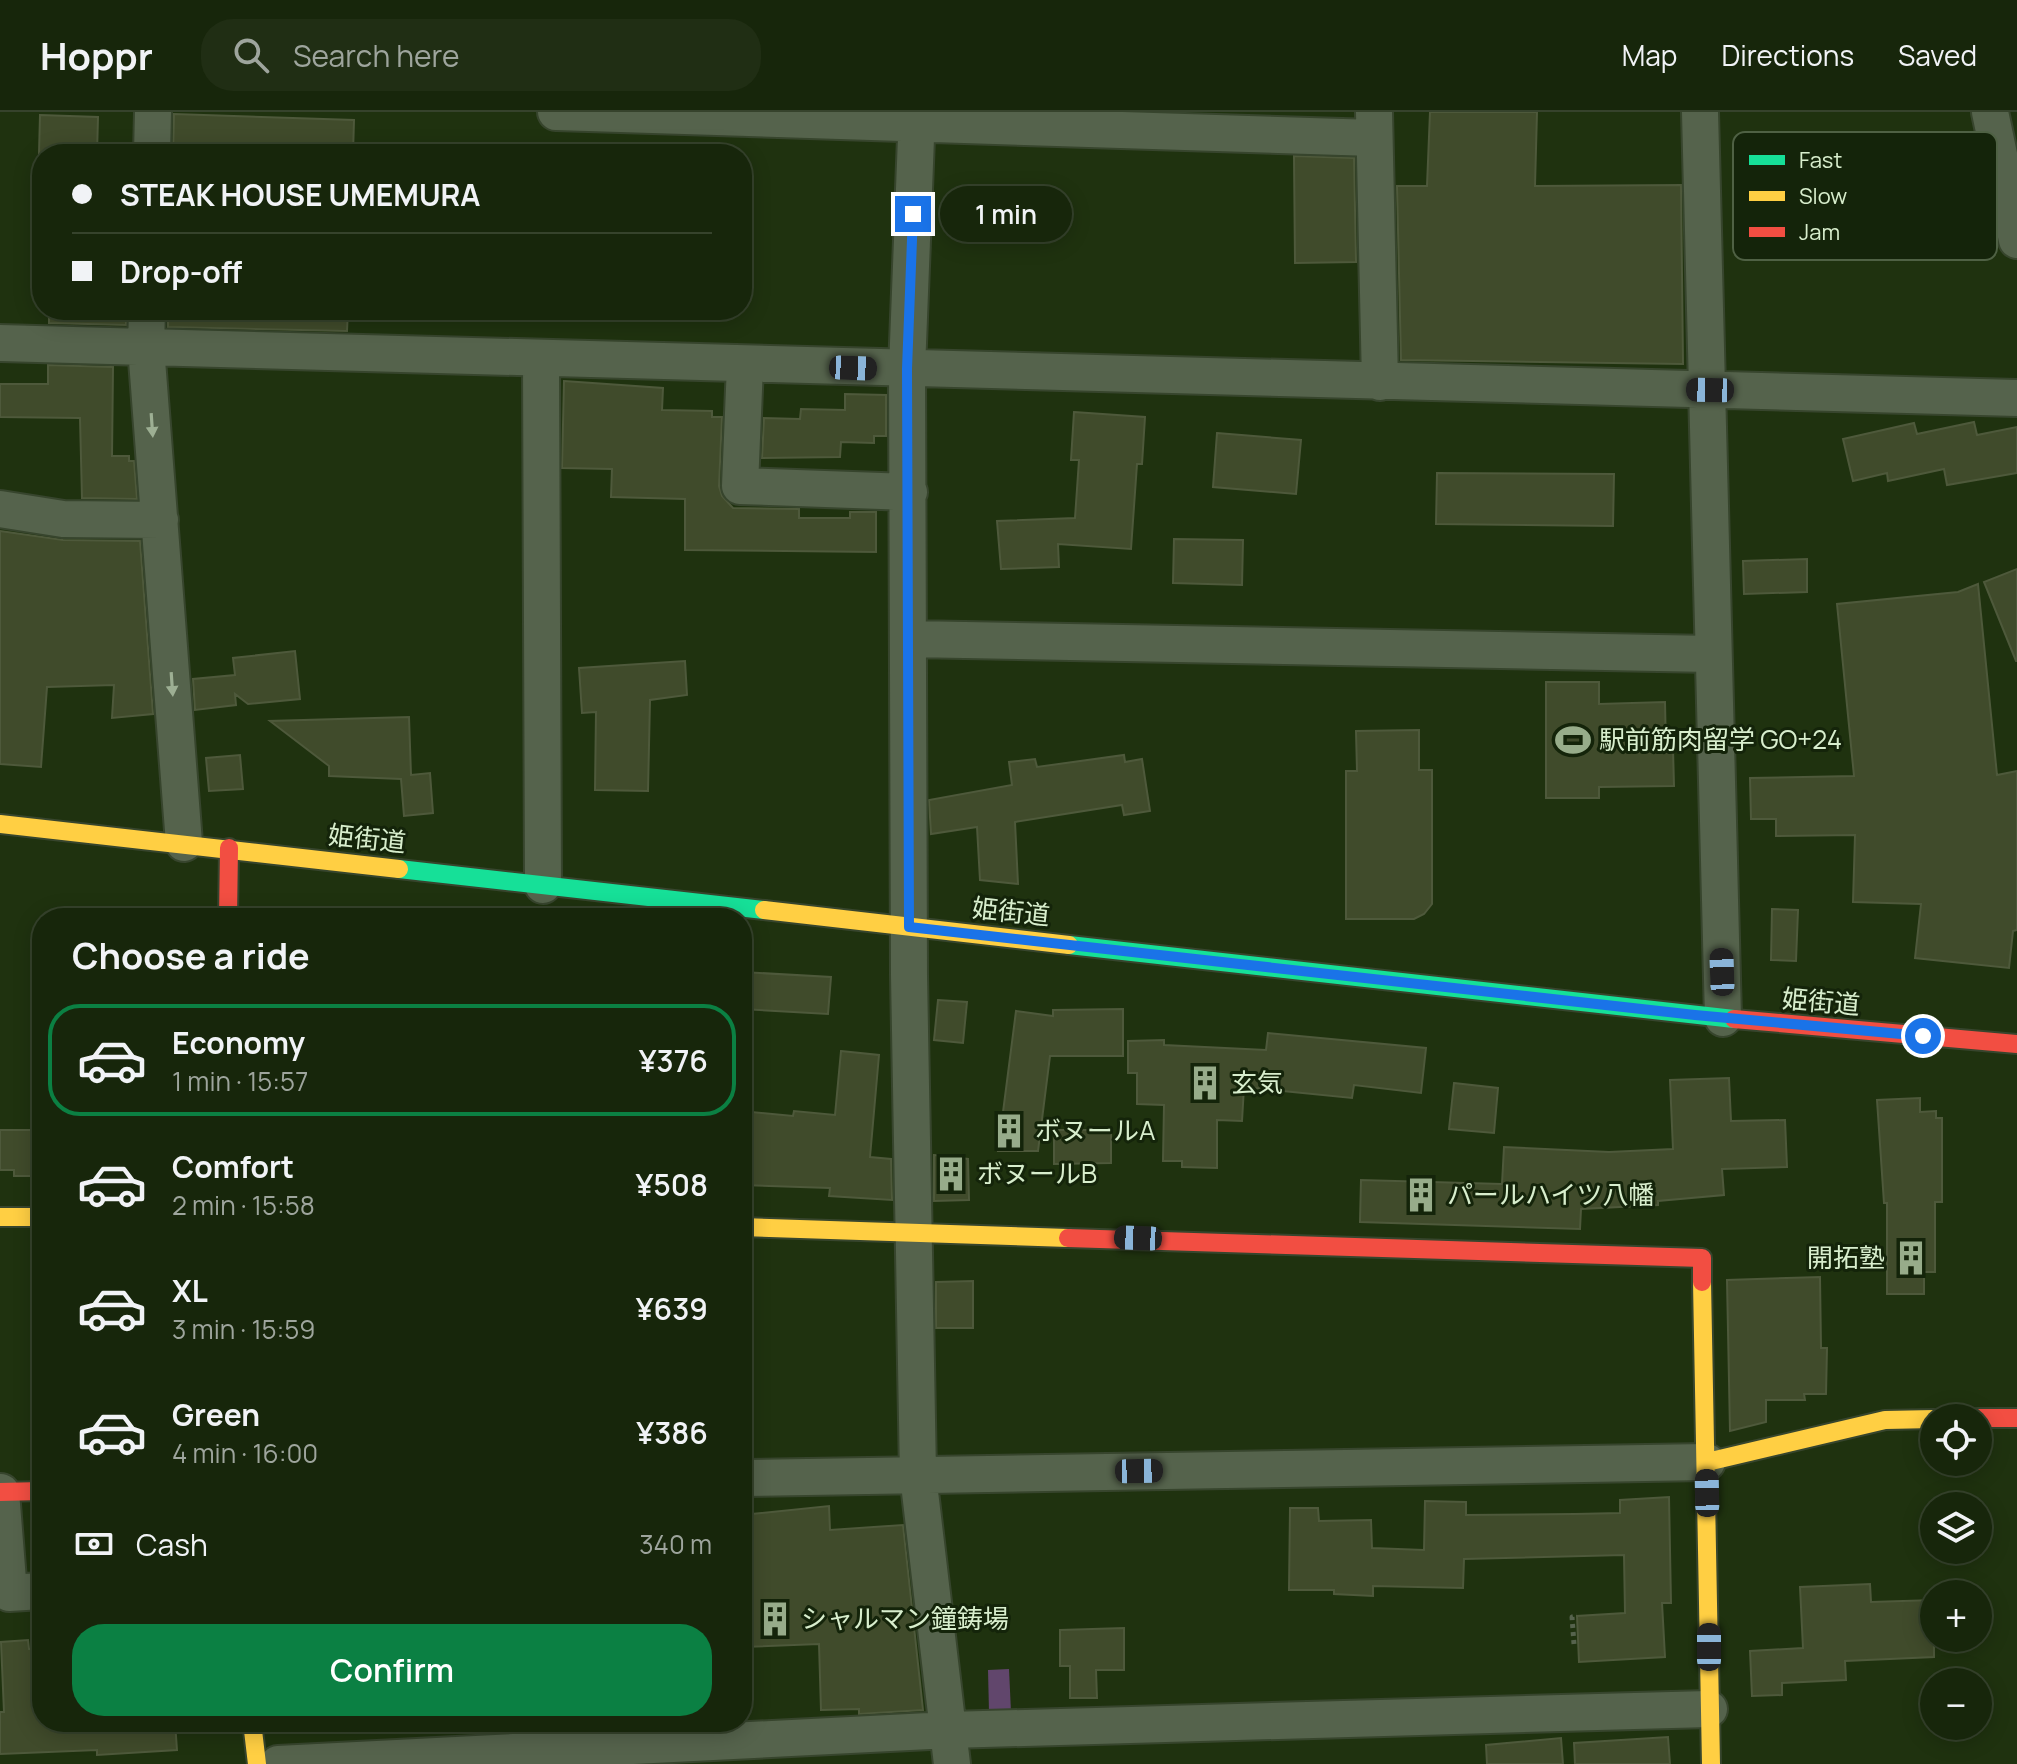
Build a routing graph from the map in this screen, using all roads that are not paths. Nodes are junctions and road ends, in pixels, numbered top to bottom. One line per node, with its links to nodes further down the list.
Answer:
1 (153, 112): 8 (street)
2 (556, 112): 5 (street)
3 (1700, 112): 18 (street)
4 (1990, 112): 7 (street)
5 (917, 117): 6 (street); 16 (street)
6 (1374, 125): 17 (street)
7 (1994, 132)
8 (152, 144)
9 (1997, 145): 10 (street)
10 (2017, 240)
11 (147, 320): 13 (street)
12 (0, 343): 13 (street)
13 (146, 347): 14 (street); 22 (street, one-way to 22)
14 (541, 360): 15 (street); 28 (street)
15 (745, 365): 16 (street); 20 (street)
16 (907, 369): 17 (street); 20 (street)
17 (1380, 382): 18 (street)
18 (1710, 390): 19 (street); 24 (street)
19 (2017, 398)
20 (909, 492): 23 (street)
21 (0, 509): 22 (street)
22 (160, 520): 26 (street, one-way to 26)
23 (911, 639): 24 (street); 32 (street)
24 (1712, 654): 33 (street)
25 (0, 824): 26 (main road, 姫街道)
26 (184, 843): 27 (main road, 姫街道)
27 (229, 848): 28 (main road, 姫街道); 29 (main road)
28 (543, 885): 30 (main road, 姫街道)
29 (228, 908)
30 (743, 908)
31 (752, 909): 32 (main road, 姫街道)
32 (909, 927): 33 (main road, 姫街道); 38 (street)
33 (1723, 1018): 34 (main road, 姫街道)
34 (2017, 1044)
35 (0, 1217): 36 (main road)
36 (32, 1217)
37 (752, 1227): 38 (main road)
38 (914, 1230): 42 (main road); 43 (street)
39 (1992, 1418): 40 (main road)
40 (2017, 1418)
41 (1920, 1419): 42 (main road)
42 (1707, 1462): 43 (street); 48 (main road)
43 (918, 1475): 44 (street); 50 (street)
44 (752, 1478)
45 (32, 1491): 46 (main road)
46 (0, 1492): 47 (street)
47 (32, 1592)
48 (1709, 1709): 50 (street); 53 (main road)
49 (253, 1732): 51 (main road)
50 (950, 1747): 52 (street)
51 (257, 1764)
52 (278, 1764)
53 (1711, 1764)

